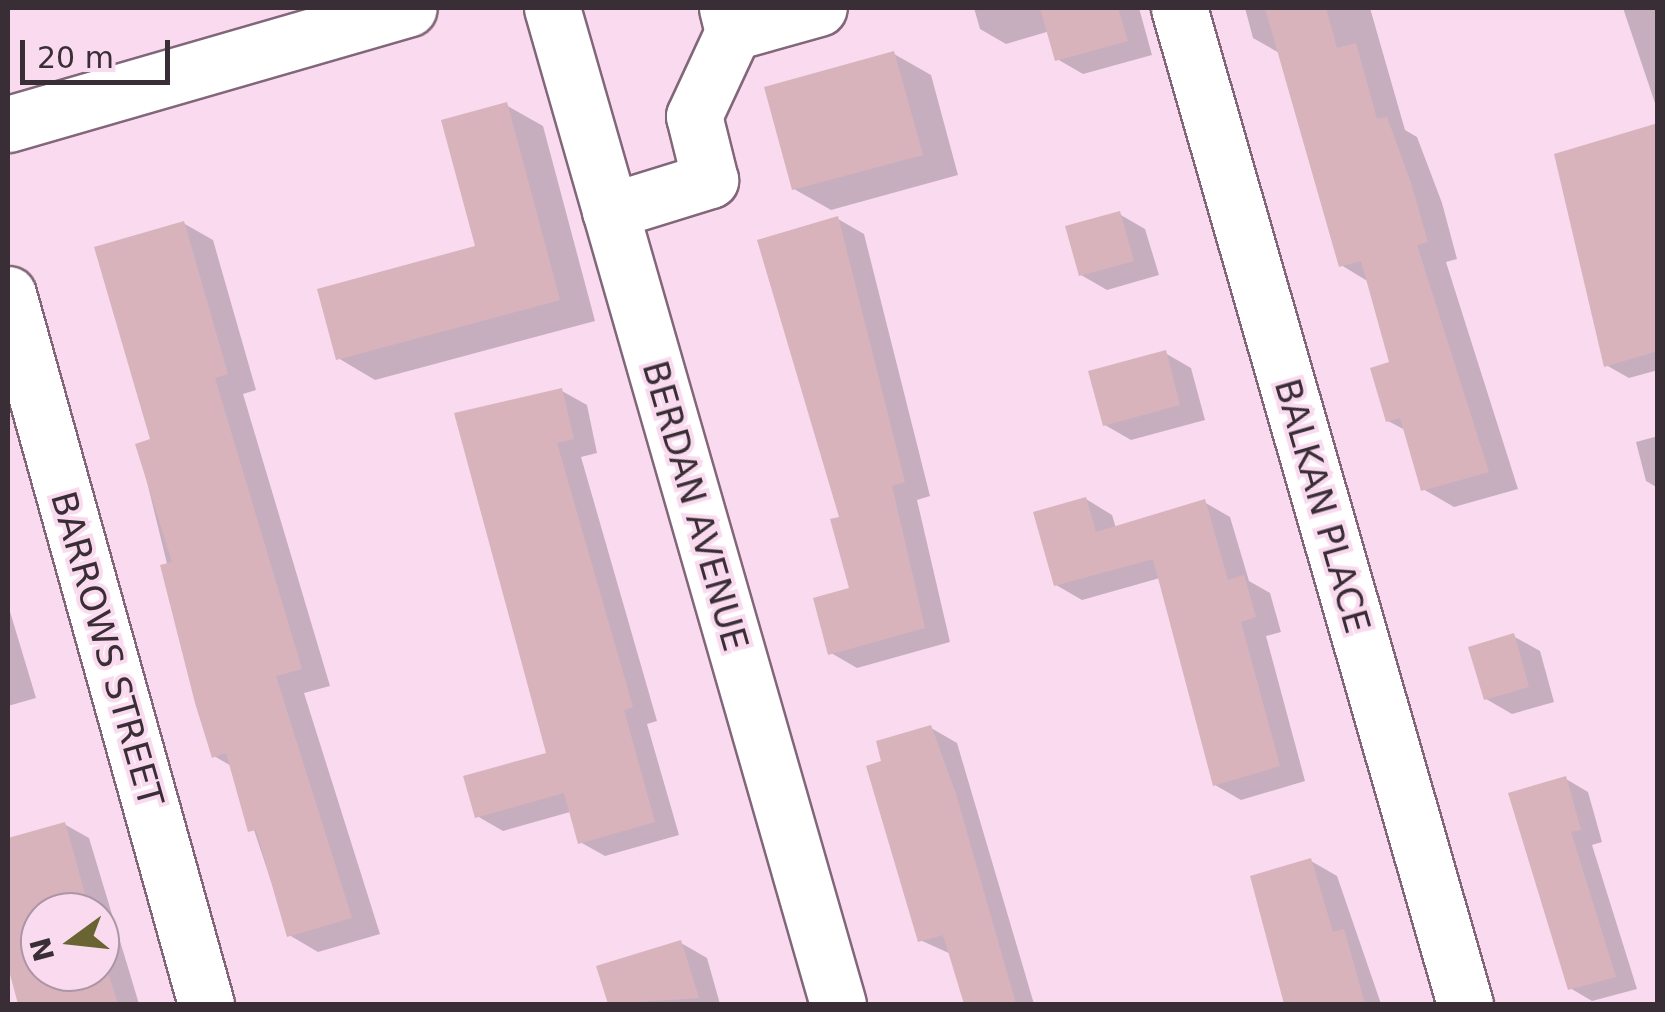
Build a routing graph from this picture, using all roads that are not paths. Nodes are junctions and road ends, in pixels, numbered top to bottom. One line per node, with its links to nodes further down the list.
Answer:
1 (408, 8): 6 (street)
2 (552, 8): 7 (street, BERDAN AVENUE)
3 (820, 8): 5 (street)
4 (1180, 8): 11 (street, BALKAN PLACE)
5 (730, 20): 7 (street)
6 (8, 124)
7 (610, 211): 10 (street, BERDAN AVENUE)
8 (8, 294): 9 (street, BARROWS STREET)
9 (206, 1004)
10 (838, 1004)
11 (1466, 1004)

